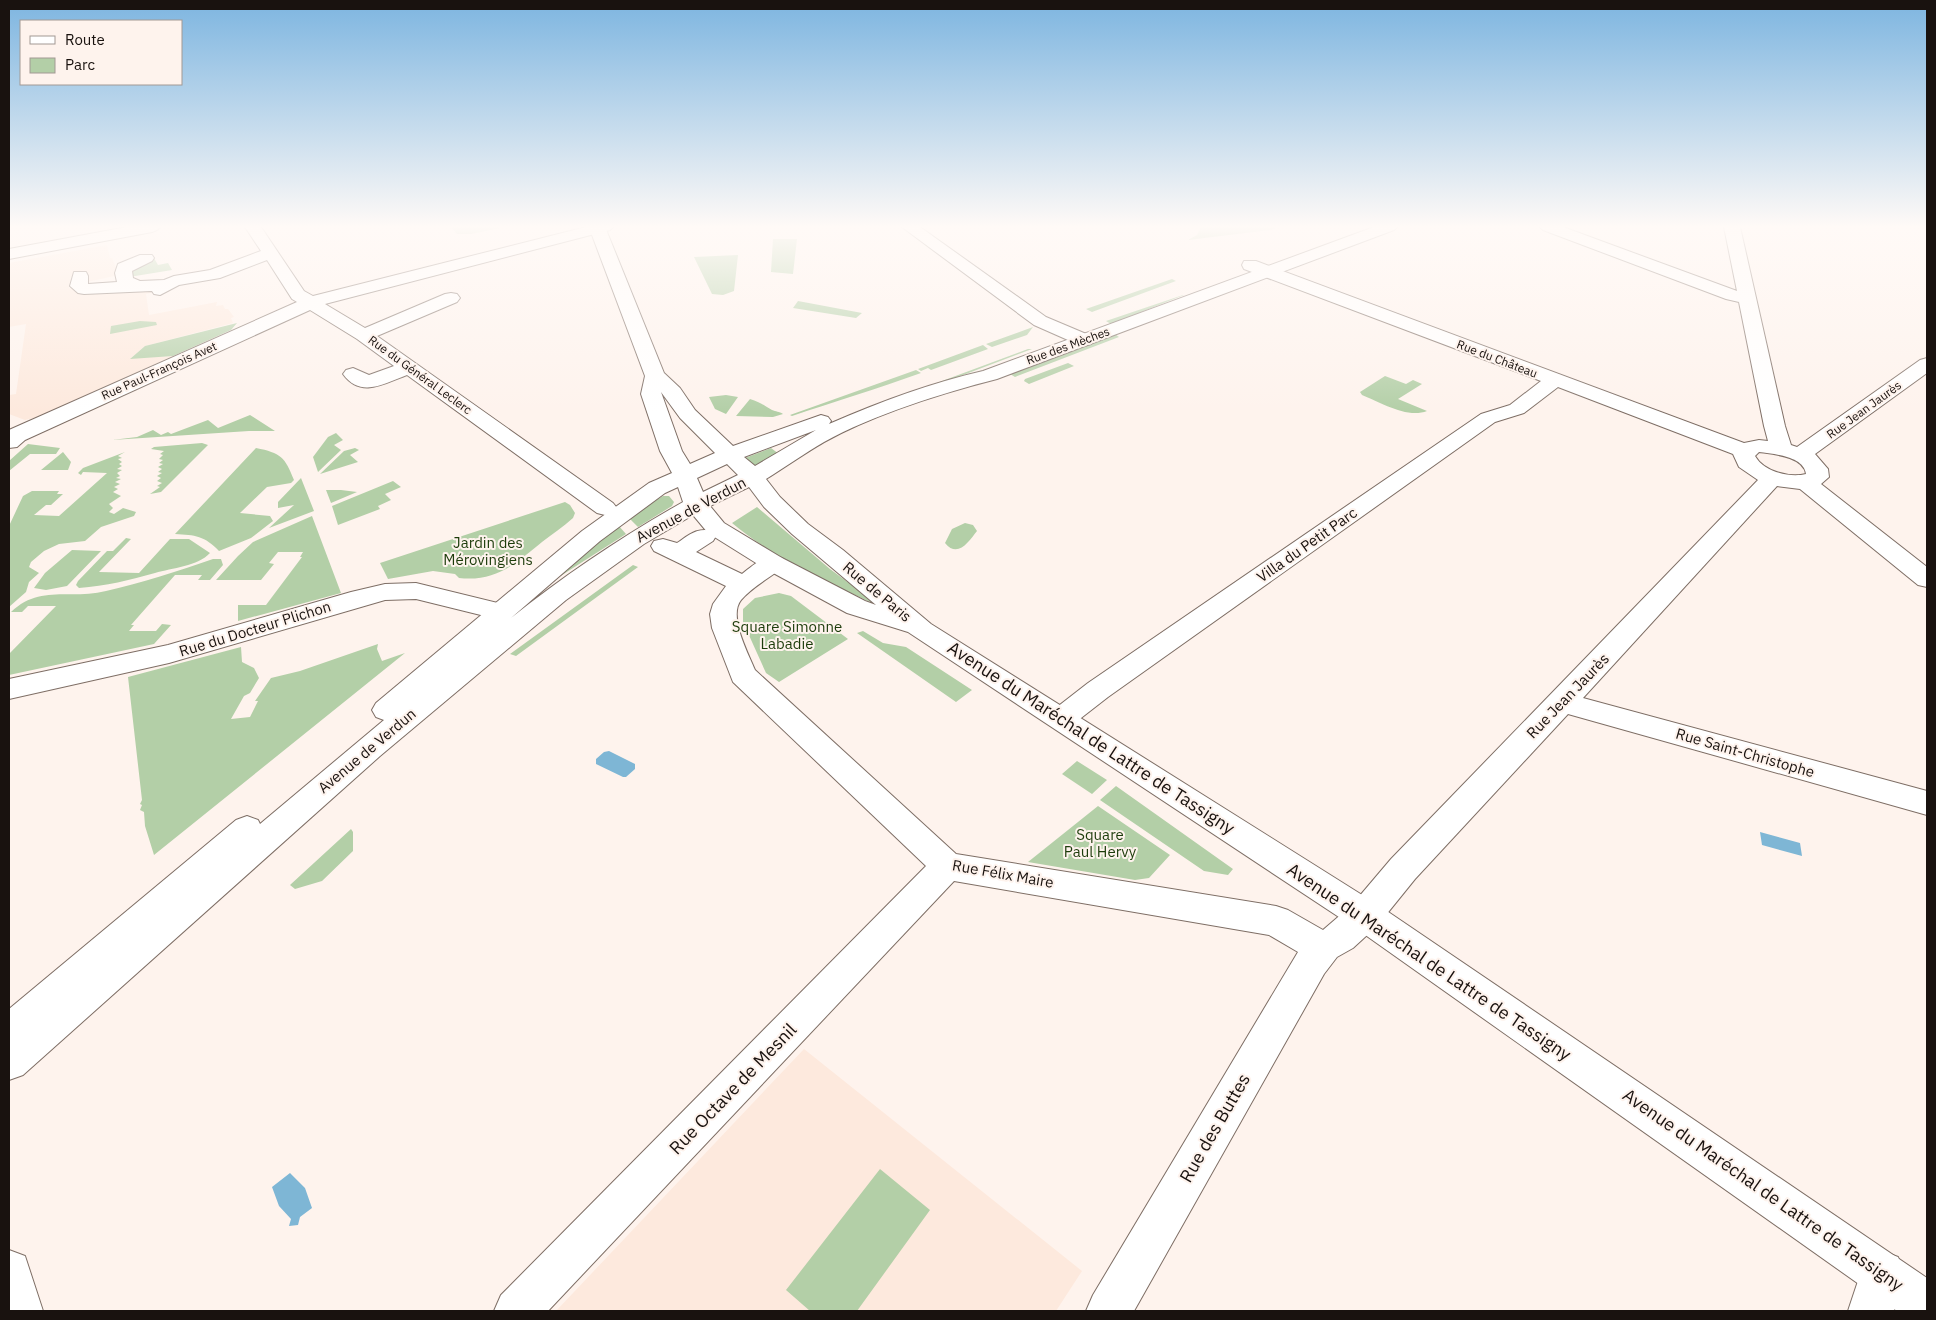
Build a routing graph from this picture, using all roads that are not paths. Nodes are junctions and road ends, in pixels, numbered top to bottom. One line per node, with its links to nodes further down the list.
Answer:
1 (294, 289): 11 (street, Rue du Général Leclerc)
2 (364, 289): 11 (street, Rue Paul-François Avet)
3 (623, 289): 16 (street)
4 (995, 289): 13 (street)
5 (1202, 289): 13 (street, Rue des Mèches)
6 (1313, 289): 17 (street, Rue du Château)
7 (1715, 289): 10 (street)
8 (1744, 289): 10 (street)
9 (451, 298): 12 (street)
10 (1746, 298): 20 (street)
11 (312, 302): 12 (street, Rue du Général Leclerc); 19 (street, Rue Paul-François Avet)
12 (364, 335): 15 (street, Rue du Général Leclerc)
13 (1074, 336): 22 (street, Rue des Mèches); 24 (street, Rue des Mèches)
14 (1927, 364): 20 (street, Rue Jean Jaurès)
15 (409, 367): 18 (street); 28 (street, Rue du Général Leclerc)
16 (655, 376): 22 (street, Rue de Paris); 23 (street, Rue de Paris)
17 (1555, 380): 21 (street, Rue du Château); 37 (street, Villa du Petit Parc)
18 (362, 384)
19 (11, 435)
20 (1794, 445): 21 (street); 26 (street)
21 (1745, 451): 25 (street)
22 (728, 455): 23 (street, Avenue de Verdun); 24 (street, Rue de Paris)
23 (684, 474): 27 (street, Rue de Paris); 33 (street, Avenue de Verdun)
24 (753, 477): 27 (street, Avenue de Verdun); 34 (street, Rue de Paris)
25 (1772, 478): 26 (street); 36 (street, Rue Jean Jaurès)
26 (1806, 482): 31 (street)
27 (696, 504): 30 (street, Rue de Paris); 43 (street, Avenue de Verdun)
28 (605, 508)
29 (704, 536): 32 (street)
30 (772, 563): 34 (street, Rue de Paris); 39 (street, Rue Félix Maire)
31 (1927, 579)
32 (739, 582)
33 (502, 612): 35 (street, Rue du Docteur Plichon); 42 (street, Avenue de Verdun)
34 (922, 630): 37 (street, Avenue du Maréchal de Lattre de Tassigny)
35 (9, 689)
36 (1562, 702): 38 (street, Rue Saint-Christophe); 40 (street, Rue Jean Jaurès)
37 (1062, 718): 40 (street, Avenue du Maréchal de Lattre de Tassigny)
38 (1927, 803)
39 (947, 866): 41 (street, Rue Félix Maire); 48 (street, Rue Octave de Mesnil)
40 (1366, 916): 41 (street); 45 (street, Avenue du Maréchal de Lattre de Tassigny)
41 (1324, 946): 49 (street, Rue des Buttes)
42 (9, 1032)
43 (9, 1062)
44 (9, 1272): 47 (street)
45 (1876, 1292): 46 (street, Avenue du Maréchal de Lattre de Tassigny)
46 (1927, 1304)
47 (20, 1311)
48 (517, 1311)
49 (1109, 1311)

